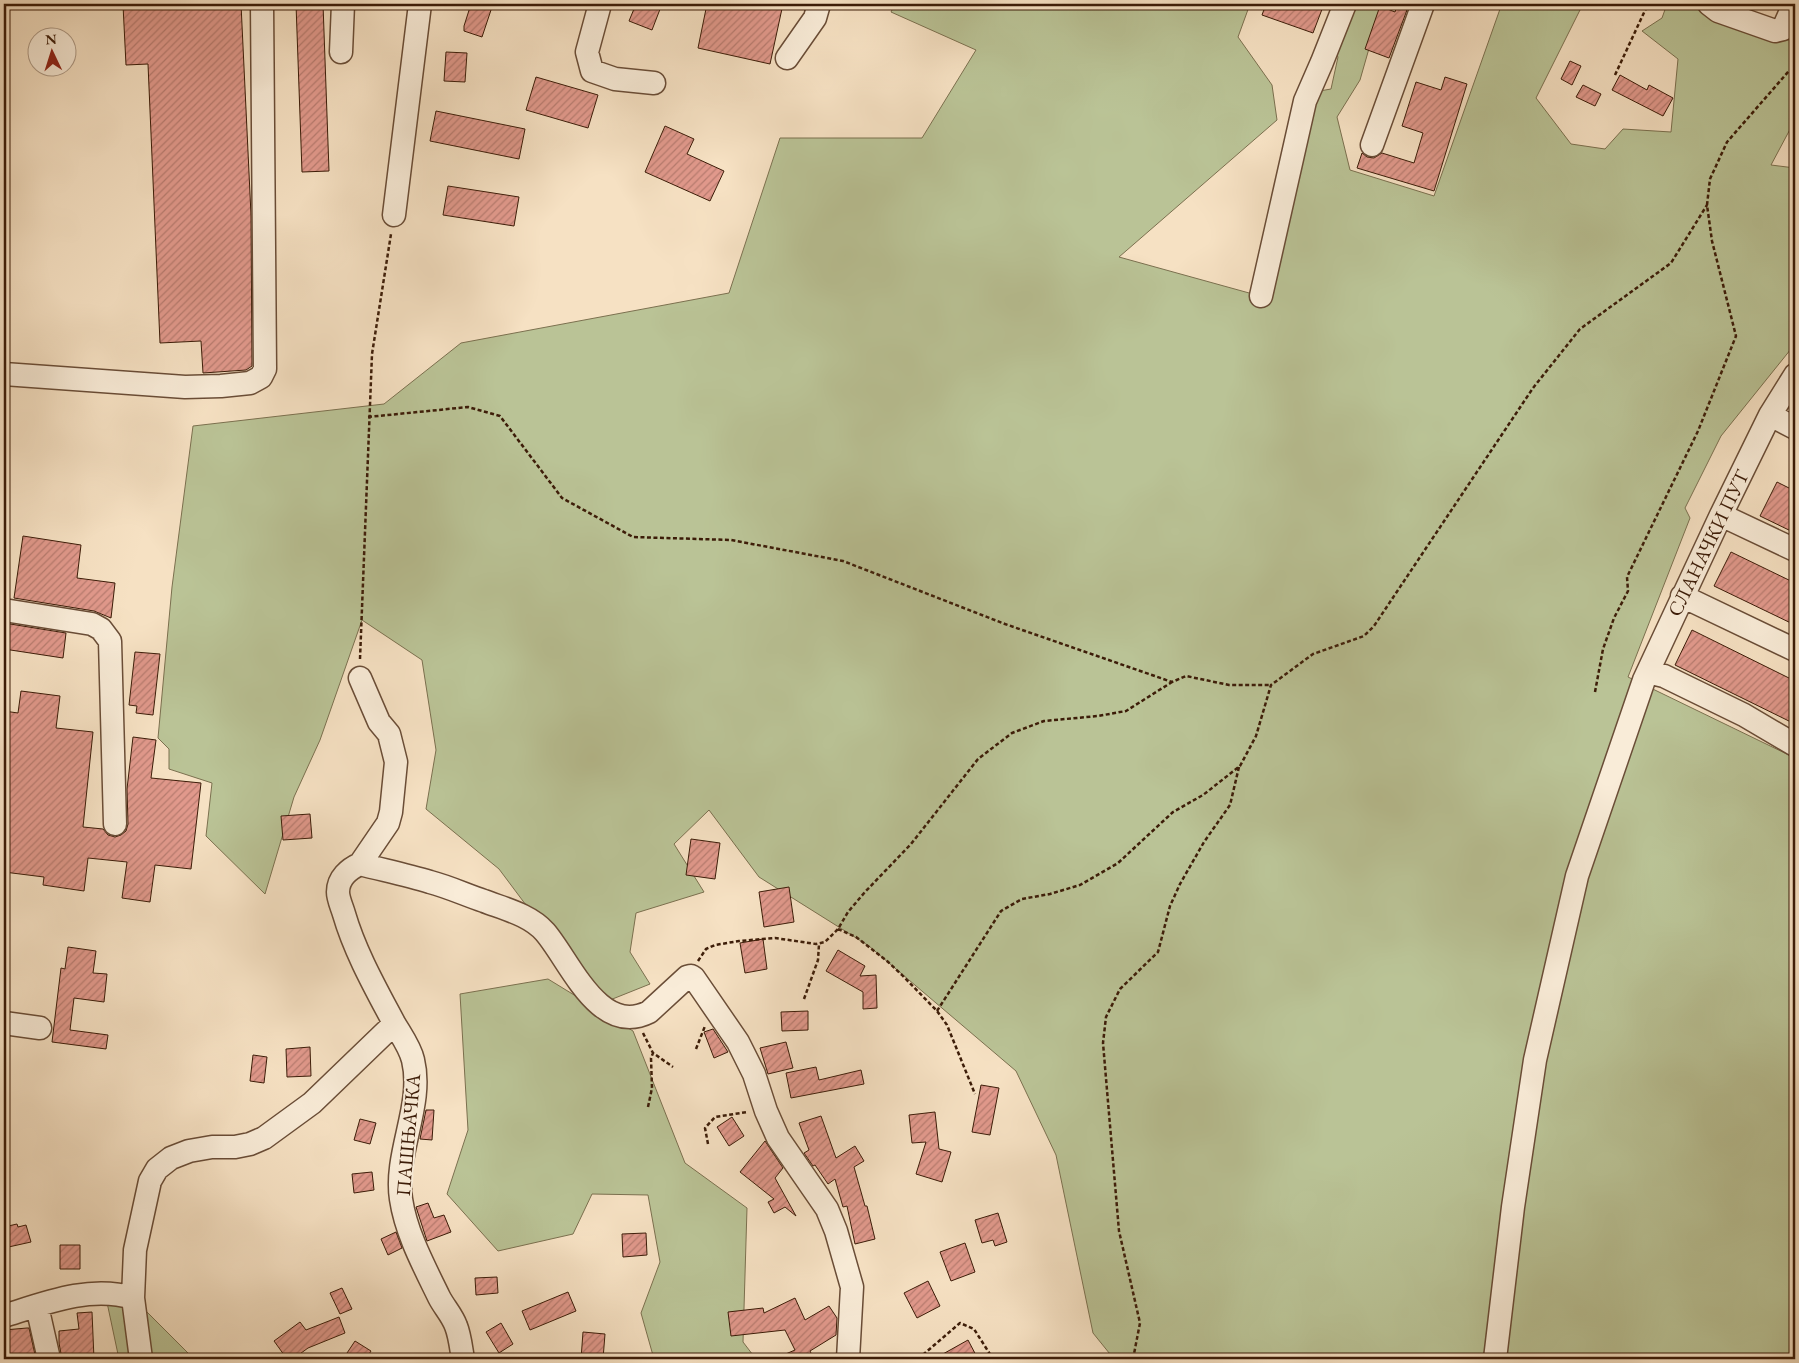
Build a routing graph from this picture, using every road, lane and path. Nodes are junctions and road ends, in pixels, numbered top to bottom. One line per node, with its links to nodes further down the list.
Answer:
1 (262, 4): 20 (street)
2 (344, 4): 11 (street)
3 (420, 4): 18 (street)
4 (600, 4): 15 (street)
5 (819, 4): 12 (street)
6 (1345, 4): 19 (street)
7 (1422, 4): 16 (street)
8 (1648, 4): 14 (path)
9 (1709, 4): 10 (street)
10 (1794, 4)
11 (341, 52)
12 (787, 58)
13 (1795, 64): 17 (path)
14 (1615, 75)
15 (654, 83)
16 (1372, 145)
17 (1707, 206): 33 (path); 34 (path)
18 (394, 215): 23 (path)
19 (1261, 296)
20 (4, 374)
21 (1795, 375): 22 (street, СЛАНАЧКИ ПУТ)
22 (1770, 415): 24 (street); 25 (street, СЛАНАЧКИ ПУТ)
23 (368, 417): 31 (path); 32 (path)
24 (1795, 428)
25 (1721, 515): 26 (street); 27 (street, СЛАНАЧКИ ПУТ)
26 (1795, 550)
27 (1682, 596): 29 (street); 30 (street, СЛАНАЧКИ ПУТ)
28 (4, 610): 37 (street)
29 (1795, 650)
30 (1646, 676): 35 (street); 64 (street, СЛАНАЧКИ ПУТ)
31 (360, 678): 38 (street, ПАШЊАЧКА)
32 (1172, 682): 33 (path); 39 (path)
33 (1271, 685): 36 (path)
34 (1594, 692)
35 (1795, 745)
36 (1240, 766): 43 (path); 63 (path)
37 (115, 824)
38 (360, 864): 44 (street); 46 (street, ПАШЊАЧКА)
39 (838, 929): 40 (path); 43 (path)
40 (819, 944): 41 (path); 42 (path)
41 (691, 976): 44 (street); 52 (street)
42 (804, 999)
43 (937, 1011): 50 (path)
44 (637, 1018): 48 (path)
45 (4, 1022): 47 (street)
46 (394, 1024): 54 (street); 59 (street, ПАШЊАЧКА)
47 (40, 1028)
48 (653, 1053): 49 (path); 51 (path)
49 (673, 1067)
50 (975, 1094)
51 (648, 1108)
52 (766, 1111): 53 (path); 60 (street)
53 (708, 1144)
54 (133, 1298): 55 (street); 58 (street)
55 (37, 1306): 56 (street); 57 (street)
56 (4, 1316)
57 (49, 1359)
58 (141, 1359)
59 (463, 1359)
60 (848, 1359)
61 (918, 1359): 62 (path)
62 (993, 1359)
63 (1133, 1359)
64 (1495, 1359)

